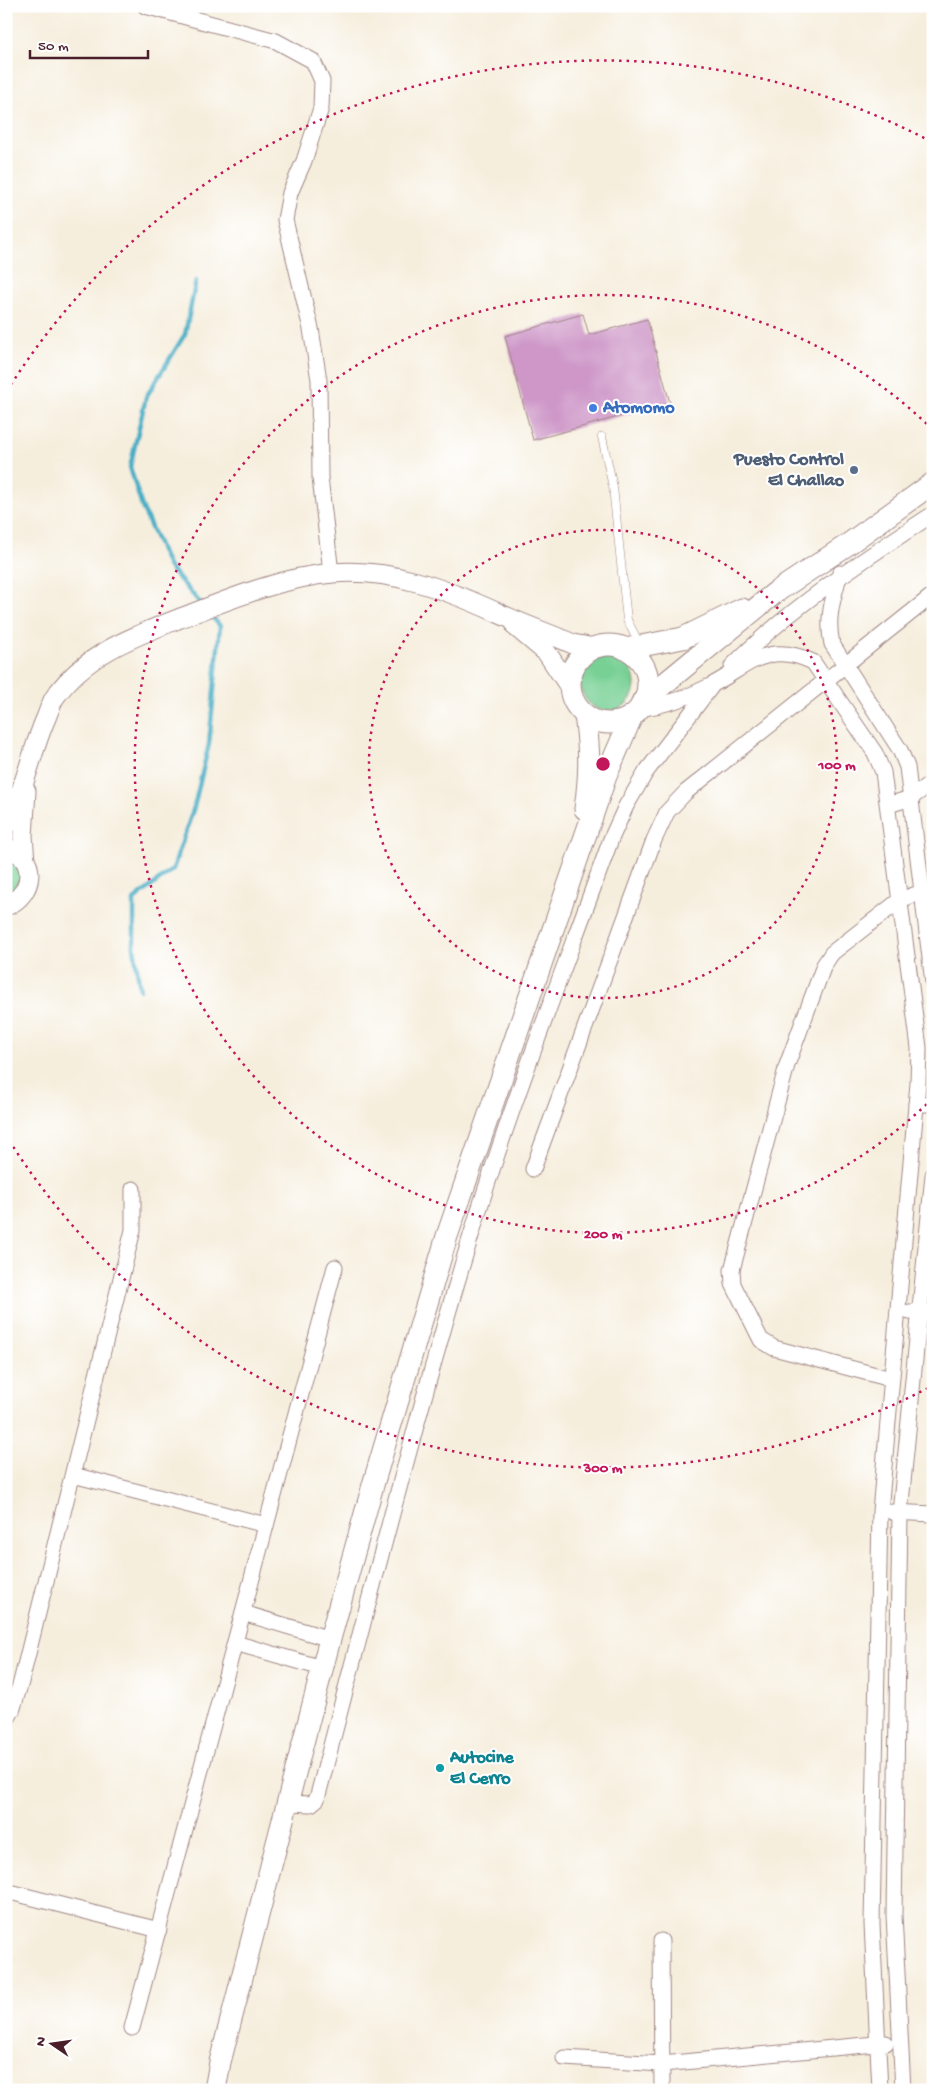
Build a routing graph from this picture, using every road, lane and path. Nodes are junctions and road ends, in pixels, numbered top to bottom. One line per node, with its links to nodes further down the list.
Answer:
1 (145, 6): 6 (street)
2 (602, 437): 12 (lane)
3 (933, 483): 5 (main road)
4 (933, 514): 7 (street)
5 (846, 545): 7 (street); 8 (main road)
6 (331, 573): 10 (street); 19 (street)
7 (839, 577): 13 (street); 15 (street)
8 (776, 592): 12 (main road); 17 (main road)
9 (933, 595): 13 (street)
10 (497, 613): 11 (street); 16 (street)
11 (595, 648): 12 (main road); 16 (main road)
12 (633, 648): 17 (main road)
13 (846, 665): 14 (street); 21 (street)
14 (826, 681): 15 (street); 22 (street); 35 (street)
15 (714, 684): 17 (street); 38 (street)
16 (571, 688): 18 (main road)
17 (638, 709): 18 (main road); 25 (main road)
18 (584, 715): 25 (main road)
19 (29, 768): 23 (street); 26 (street)
20 (933, 782): 21 (street)
21 (911, 798): 22 (street); 27 (street)
22 (888, 805): 28 (street)
23 (6, 824)
24 (6, 848): 26 (street)
25 (580, 854): 36 (main road)
26 (25, 861): 29 (street)
27 (922, 892): 28 (street); 30 (street)
28 (900, 900): 31 (street); 47 (street)
29 (6, 907)
30 (931, 958): 31 (street); 32 (street)
31 (910, 964): 33 (street)
32 (933, 983)
33 (916, 1104): 34 (street); 43 (street)
34 (933, 1104)
35 (534, 1169)
36 (469, 1174): 38 (street); 40 (main road)
37 (933, 1175): 44 (street)
38 (490, 1178): 41 (street)
39 (133, 1189): 48 (street)
40 (447, 1236): 41 (street); 45 (main road)
41 (470, 1240): 46 (street)
42 (335, 1267): 54 (street)
43 (898, 1312): 44 (street); 47 (street)
44 (926, 1313): 52 (street)
45 (406, 1374): 46 (street); 49 (main road)
46 (430, 1378): 50 (street)
47 (891, 1379): 51 (street)
48 (73, 1475): 54 (street); 59 (street)
49 (375, 1478): 50 (street); 56 (main road)
50 (400, 1484): 60 (street)
51 (880, 1512): 52 (street); 66 (street)
52 (900, 1513): 53 (street); 65 (street)
53 (933, 1514)
54 (266, 1525): 55 (street)
55 (243, 1613): 56 (street); 57 (street)
56 (330, 1639): 58 (main road)
57 (235, 1643): 58 (street); 62 (street)
58 (322, 1668): 60 (main road)
59 (6, 1721)
60 (287, 1803): 69 (main road)
61 (6, 1891): 62 (street)
62 (159, 1930): 64 (street)
63 (661, 1941): 68 (street)
64 (132, 2028)
65 (899, 2042): 66 (street); 72 (street)
66 (877, 2044): 68 (street); 71 (street)
67 (564, 2058): 68 (street)
68 (662, 2064): 70 (street)
69 (215, 2090)
70 (662, 2090)
71 (880, 2090)
72 (903, 2090)

